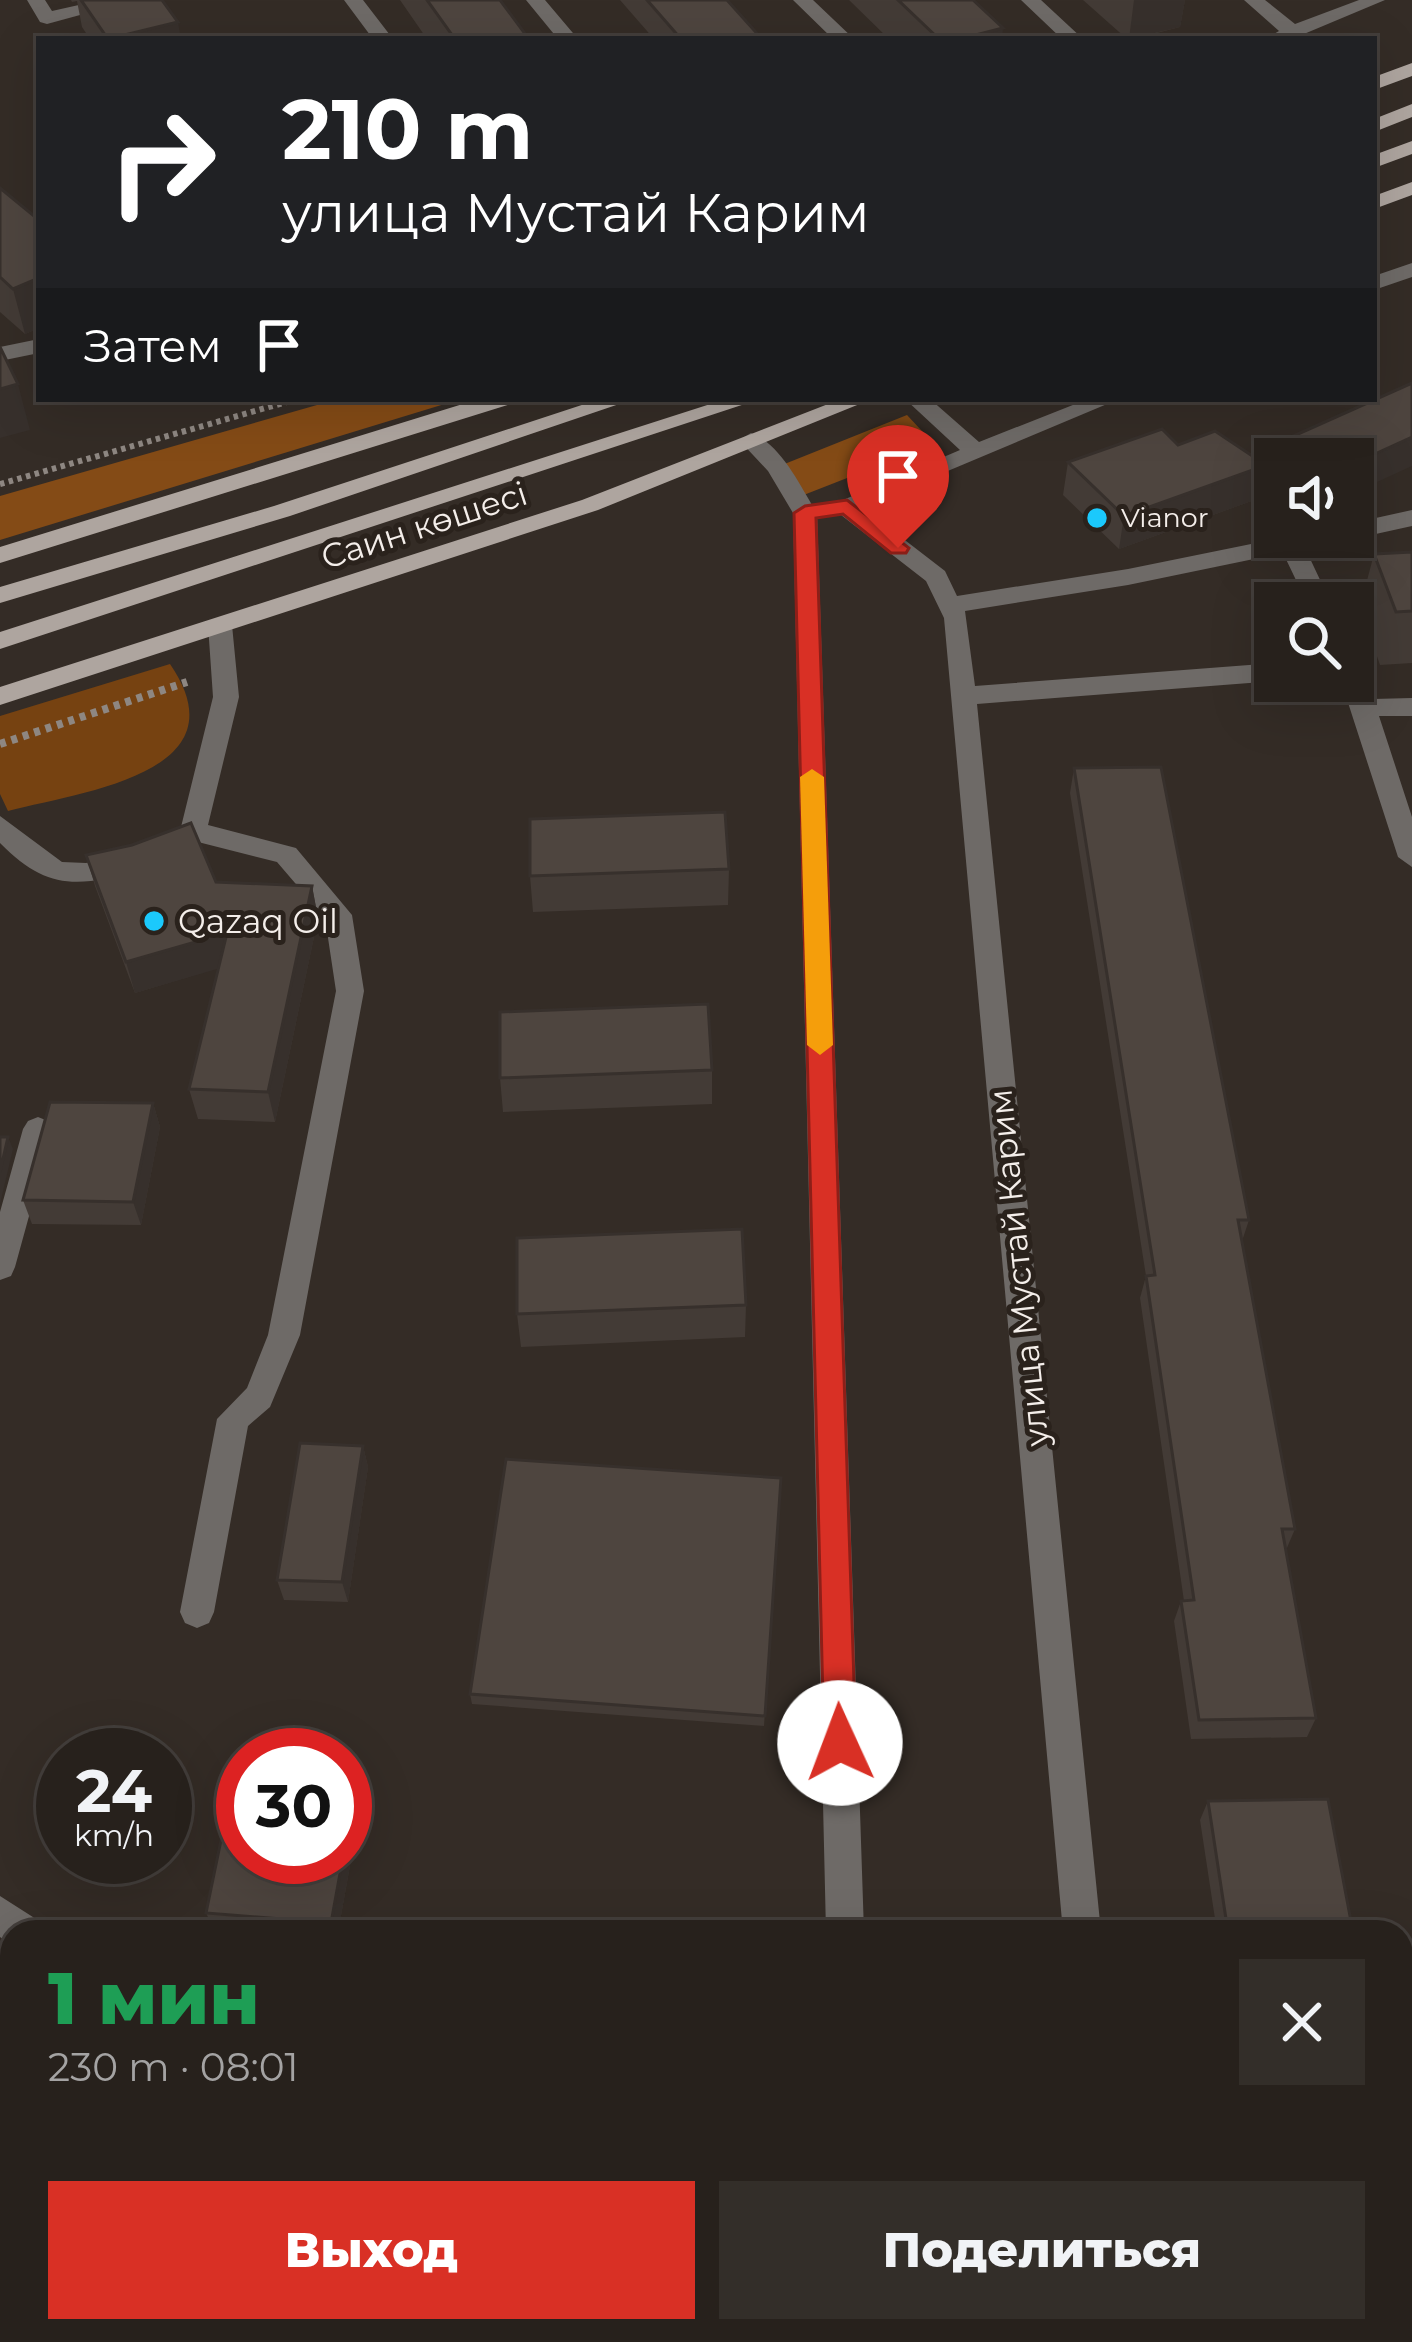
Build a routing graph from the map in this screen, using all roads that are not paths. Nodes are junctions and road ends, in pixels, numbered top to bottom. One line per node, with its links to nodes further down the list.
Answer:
1 (36, 0): 2 (street)
2 (126, 0)
3 (353, 0): 9 (street)
4 (535, 0): 10 (street)
5 (802, 0): 11 (street)
6 (1030, 0): 12 (street)
7 (1253, 0): 13 (street)
8 (1376, 0): 13 (street)
9 (380, 36)
10 (565, 36)
11 (841, 36)
12 (1070, 36)
13 (1284, 36)
14 (1412, 69): 15 (main road)
15 (1377, 83)
16 (1412, 110): 17 (main road)
17 (1377, 125)
18 (1412, 147): 19 (main road)
19 (1377, 162)
20 (1412, 188): 21 (main road)
21 (1377, 202)
22 (1412, 269): 23 (street)
23 (1377, 283)
24 (36, 347): 25 (street)
25 (0, 354)
26 (493, 402): 43 (main road)
27 (566, 402): 35 (main road)
28 (613, 402): 35 (main road, Саин көшесі)
29 (740, 402): 37 (main road, Саин көшесі)
30 (845, 402): 37 (main road)
31 (851, 402): 34 (main road, Саин көшесі)
32 (919, 402): 36 (street)
33 (1101, 402): 36 (street)
34 (751, 440): 39 (street); 46 (main road, Саин көшесі)
35 (476, 445): 44 (main road, Саин көшесі)
36 (977, 454): 38 (street)
37 (548, 467): 47 (main road, Саин көшесі)
38 (847, 507): 39 (street); 45 (street, улица Мустай Карим)
39 (805, 513): 60 (street)
40 (1412, 518): 41 (street)
41 (1374, 526)
42 (1254, 551): 45 (street)
43 (0, 555)
44 (0, 595)
45 (949, 605): 50 (street, улица Мустай Карим)
46 (220, 626): 49 (main road, Саин көшесі); 55 (street)
47 (0, 641)
48 (1254, 674): 50 (street)
49 (0, 696)
50 (963, 696): 61 (street, улица Мустай Карим)
51 (1363, 702): 53 (street)
52 (1412, 707): 53 (street)
53 (1366, 708): 56 (street)
54 (0, 826): 55 (street)
55 (193, 831): 59 (street)
56 (1412, 857)
57 (38, 1129): 58 (street)
58 (0, 1267)
59 (197, 1612)
60 (845, 1920)
61 (1081, 1920)

